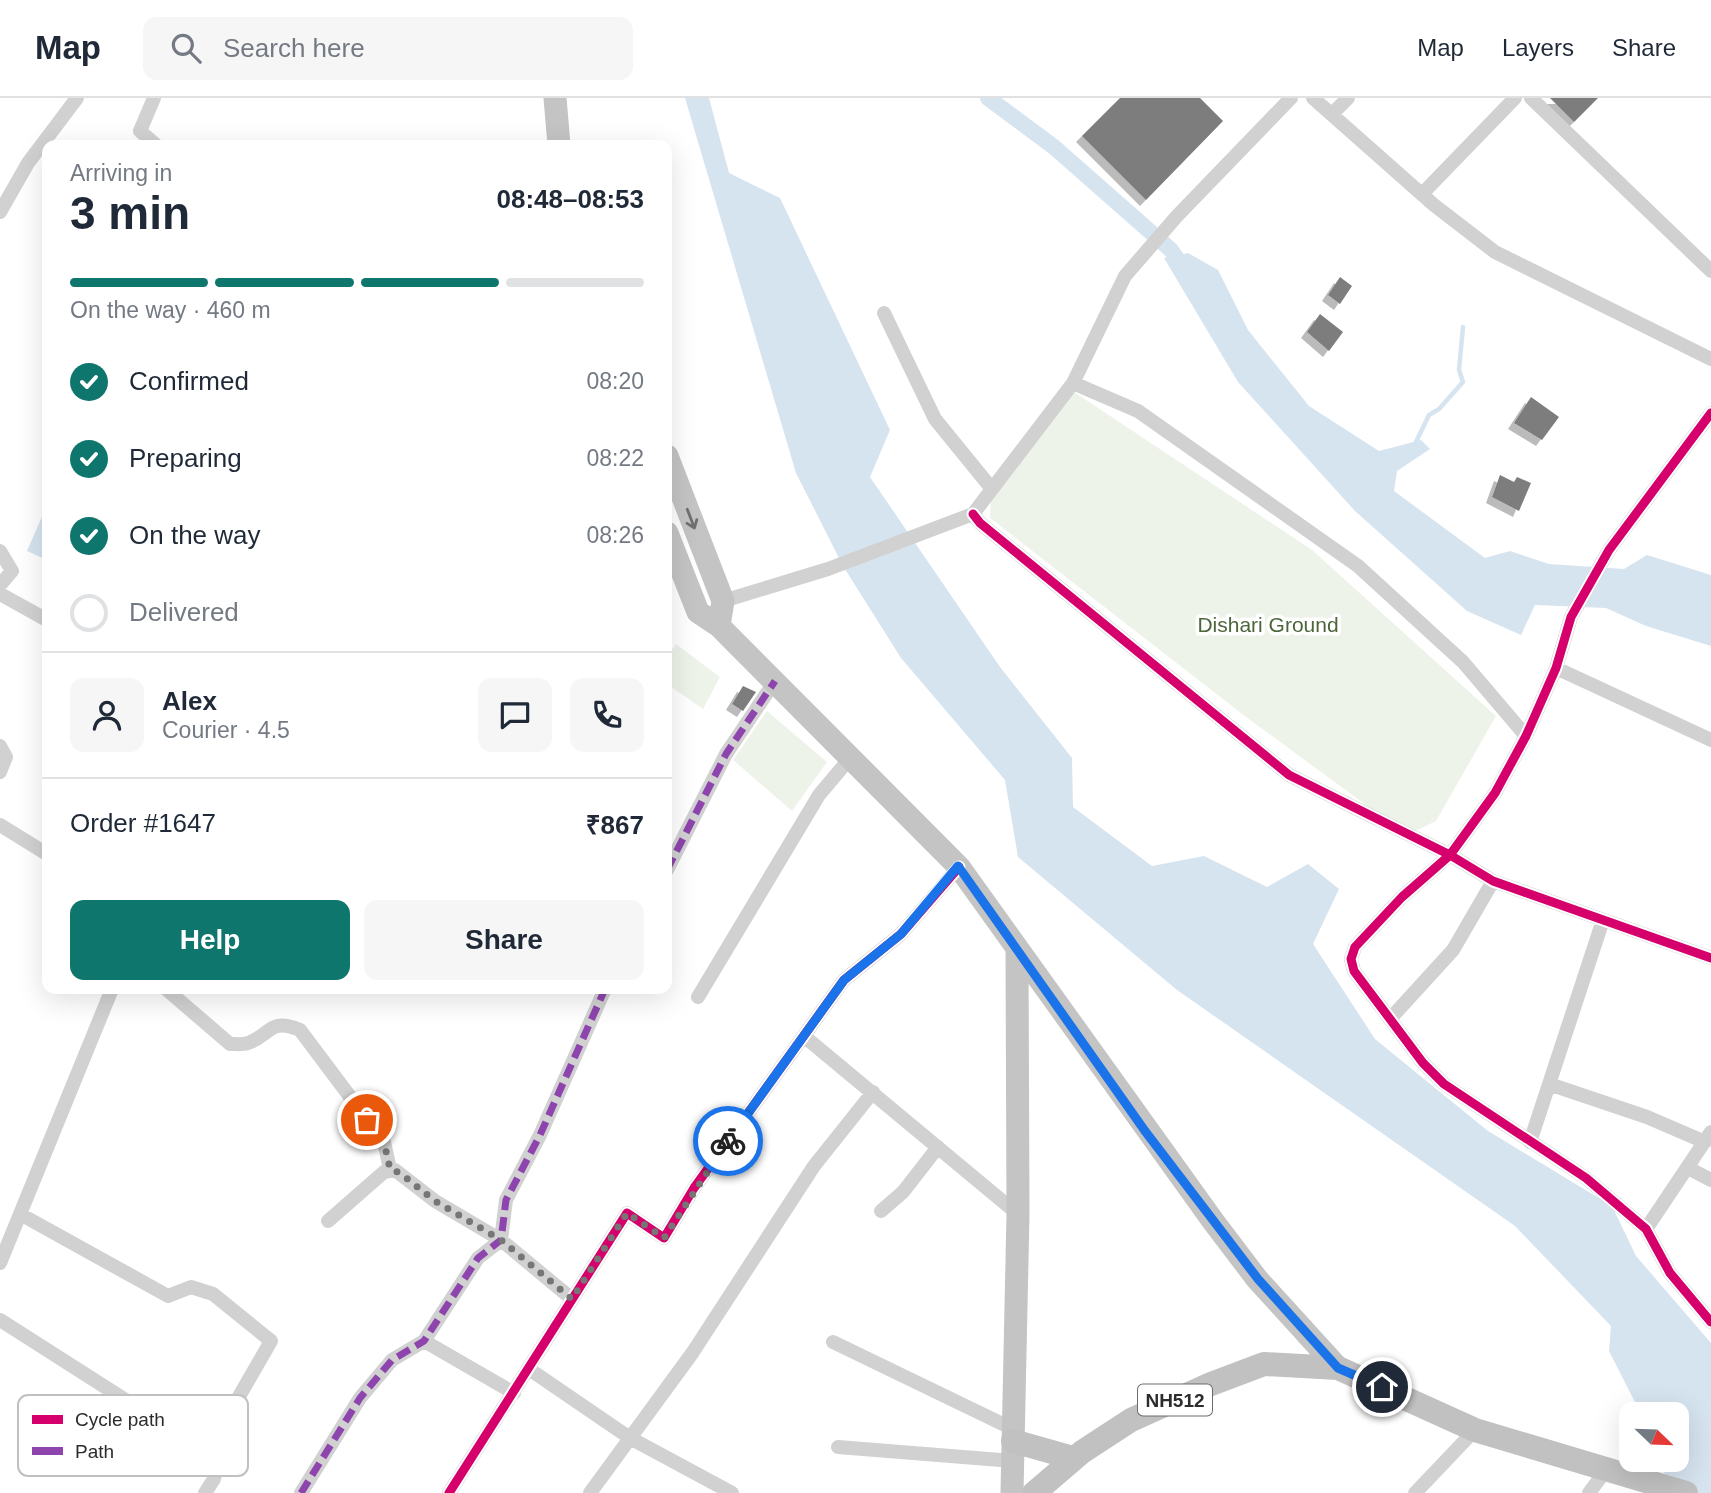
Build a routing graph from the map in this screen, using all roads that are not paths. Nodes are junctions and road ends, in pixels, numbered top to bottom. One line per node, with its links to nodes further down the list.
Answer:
1 (77, 98): 10 (street)
2 (154, 98): 11 (street)
3 (555, 98): 12 (main road)
4 (1291, 98): 19 (street)
5 (1313, 98): 9 (street)
6 (1348, 98): 9 (street)
7 (1515, 98): 14 (street)
8 (1531, 98): 16 (street)
9 (1333, 113): 14 (street)
10 (45, 140)
11 (150, 140)
12 (559, 140)
13 (42, 144): 15 (street)
14 (1422, 194): 18 (street)
15 (0, 212)
16 (1711, 271)
17 (884, 313): 22 (street)
18 (1711, 359)
19 (1073, 383): 22 (street); 33 (street)
20 (1711, 413): 31 (street)
21 (672, 469): 28 (main road, one-way to 28)
22 (992, 489): 23 (street)
23 (973, 514): 28 (street); 40 (street)
24 (0, 551): 26 (street)
25 (672, 561): 30 (main road, NH512)
26 (0, 585)
27 (0, 594): 29 (street)
28 (723, 601): 30 (main road)
29 (42, 617)
30 (719, 626): 32 (main road, NH512)
31 (1556, 668): 33 (street); 34 (street)
32 (775, 681): 36 (main road, NH512); 41 (street)
33 (1527, 737): 40 (street)
34 (1711, 740)
35 (0, 746): 37 (street)
36 (851, 757): 42 (main road, NH512); 50 (street)
37 (0, 772)
38 (0, 825): 39 (street)
39 (42, 851)
40 (1450, 855): 43 (street); 51 (street)
41 (672, 860)
42 (958, 866): 45 (main road, NH512); 52 (street)
43 (1493, 881): 44 (street); 51 (street)
44 (1603, 920): 46 (street); 53 (street)
45 (1017, 949): 63 (main road); 73 (main road, NH512)
46 (1711, 958)
47 (110, 994): 62 (street)
48 (172, 994): 59 (street)
49 (603, 994): 66 (street)
50 (698, 997)
51 (1390, 1019): 56 (street)
52 (805, 1037): 54 (street); 68 (street)
53 (1549, 1084): 55 (street); 56 (street)
54 (873, 1092): 57 (street); 79 (street)
55 (1708, 1137): 58 (street)
56 (1530, 1142): 65 (street)
57 (938, 1147): 61 (street); 63 (street)
58 (1688, 1168): 60 (street); 65 (street)
59 (390, 1169): 64 (street); 66 (street)
60 (1711, 1180)
61 (881, 1211)
62 (20, 1214): 67 (street); 77 (street)
63 (1018, 1214): 80 (main road)
64 (328, 1221)
65 (1646, 1229): 70 (street)
66 (501, 1240): 68 (street); 71 (street)
67 (0, 1263)
68 (572, 1299): 74 (street)
69 (0, 1320): 76 (street)
70 (1711, 1322)
71 (424, 1341): 75 (street); 86 (street)
72 (833, 1342): 80 (street)
73 (1338, 1368): 78 (highway, NH512); 82 (highway, NH512)
74 (528, 1369): 75 (street); 79 (street)
75 (514, 1393): 87 (street)
76 (118, 1395)
77 (240, 1395)
78 (1475, 1430): 83 (highway, NH512); 92 (street)
79 (630, 1438): 88 (street); 89 (street)
80 (1013, 1444): 81 (street); 82 (highway); 90 (main road)
81 (838, 1447)
82 (1073, 1458): 91 (highway, NH512)
83 (1617, 1474): 93 (street); 94 (highway, NH512)
84 (215, 1476): 85 (street)
85 (205, 1493)
86 (301, 1493)
87 (449, 1493)
88 (590, 1493)
89 (732, 1493)
90 (1012, 1493)
91 (1034, 1493)
92 (1415, 1493)
93 (1589, 1493)
94 (1686, 1493)

